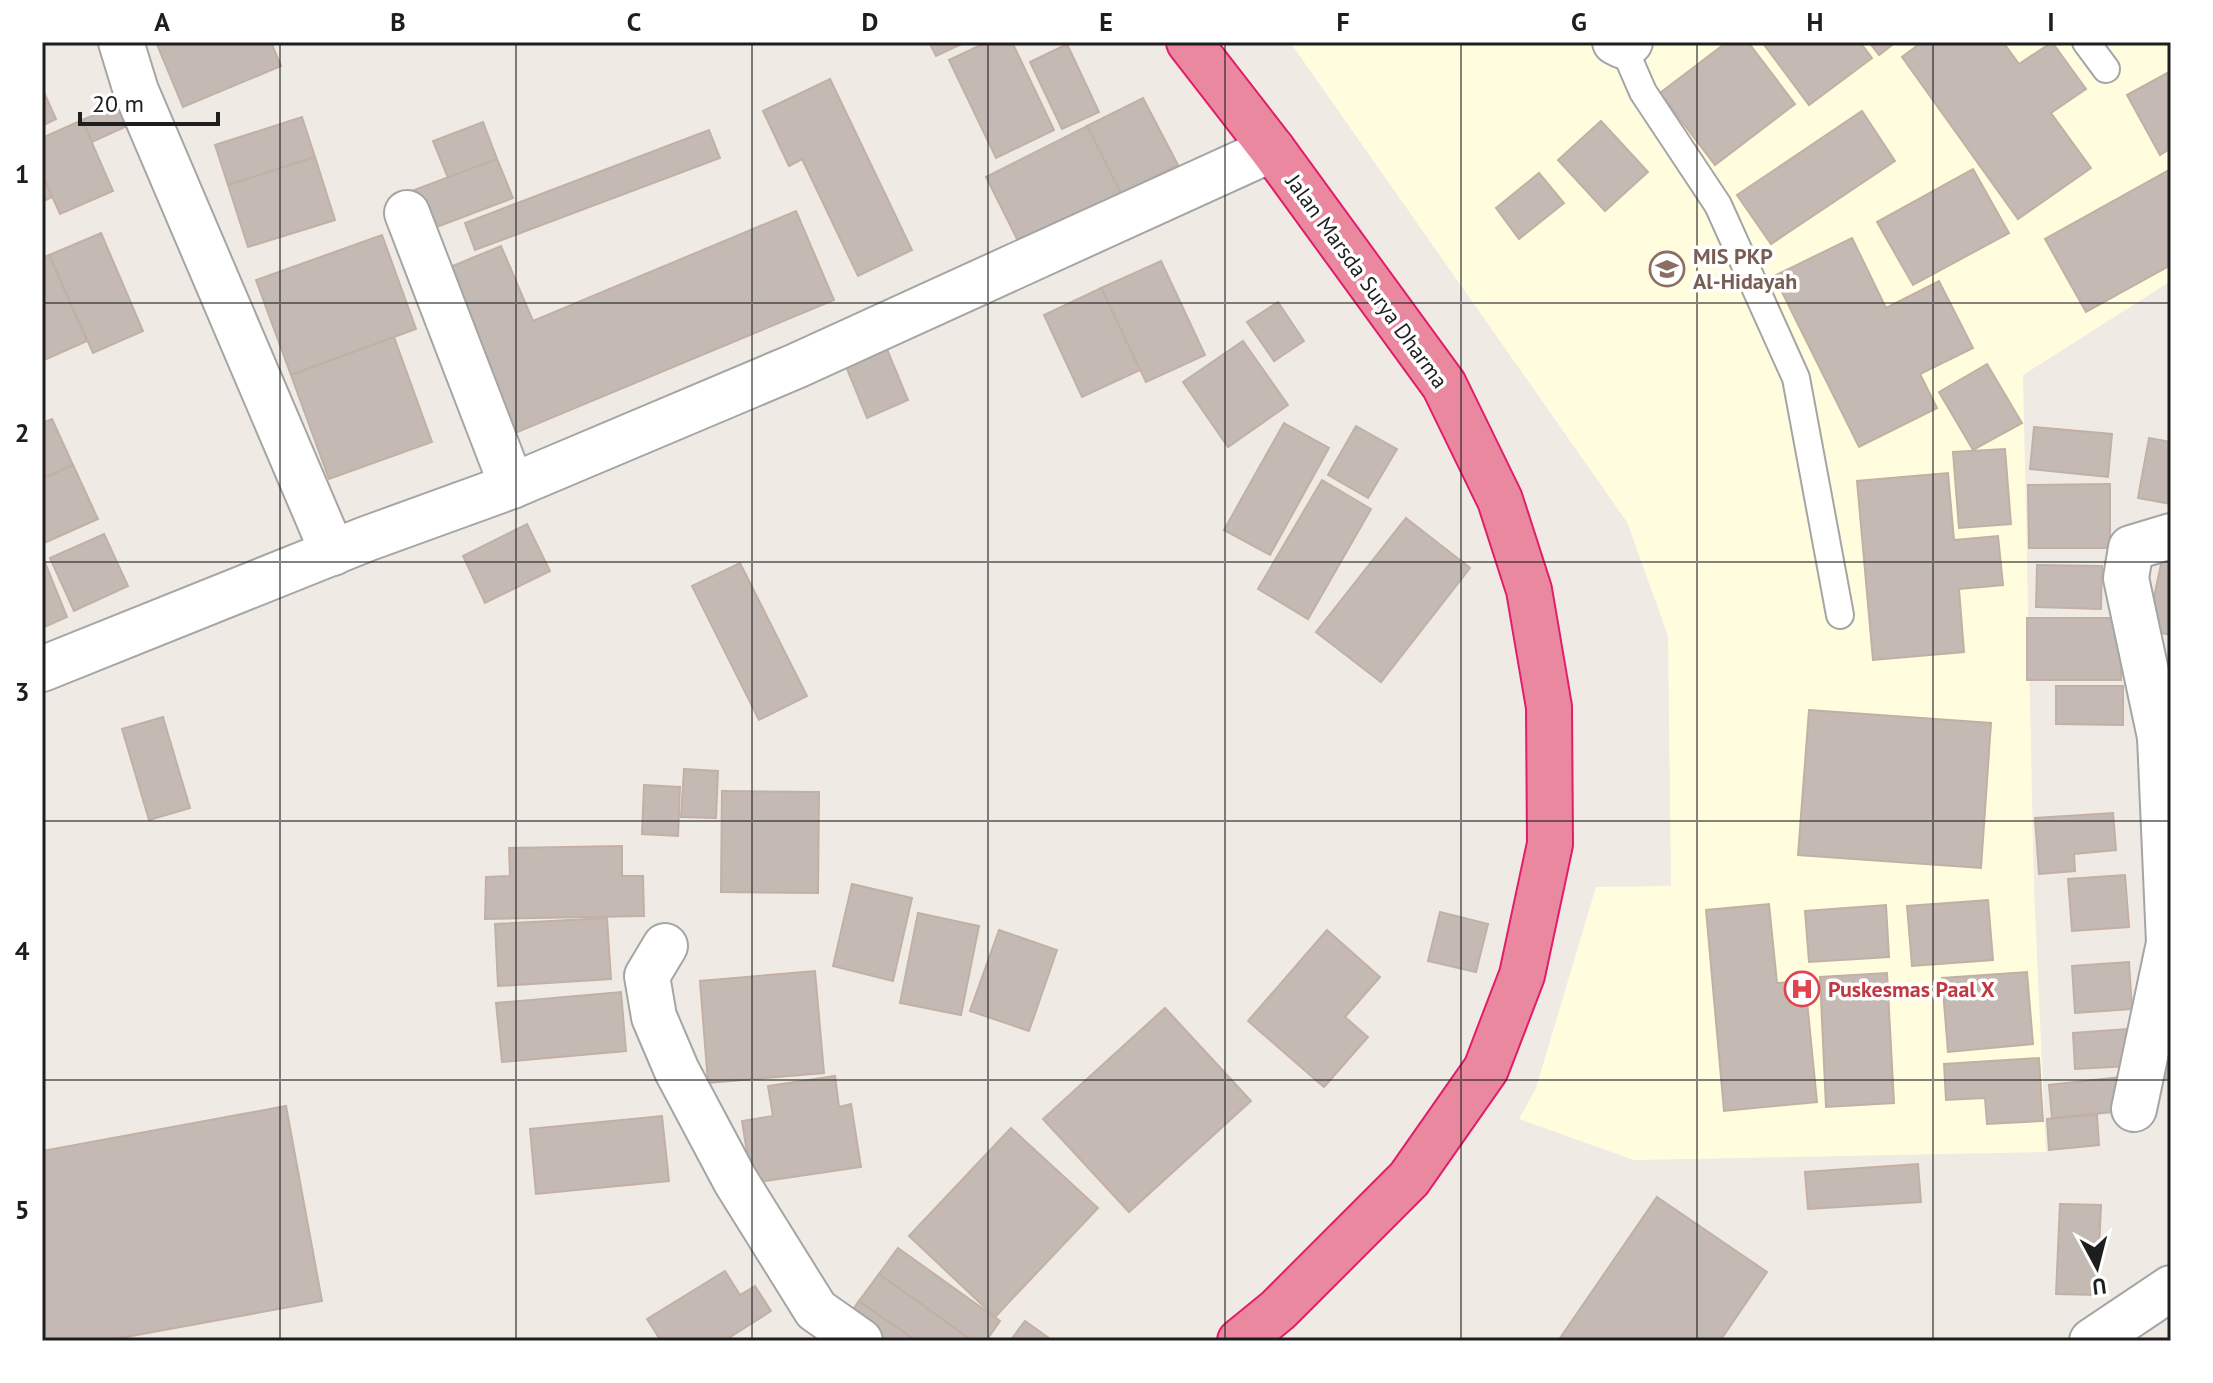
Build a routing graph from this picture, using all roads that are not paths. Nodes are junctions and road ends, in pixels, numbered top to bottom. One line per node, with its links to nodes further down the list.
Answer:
1 (121, 42): 10 (street)
2 (1189, 42): 6 (highway, Jalan Marsda Surya Dharma)
3 (2086, 42): 5 (lane)
4 (1623, 43): 11 (lane)
5 (2106, 69)
6 (1272, 149): 8 (street); 19 (highway, Jalan Marsda Surya Dharma)
7 (407, 213): 8 (street)
8 (512, 486): 10 (street)
9 (2171, 536): 13 (street)
10 (333, 553): 12 (street)
11 (1840, 615)
12 (42, 669)
13 (2166, 738): 14 (street)
14 (2170, 943): 16 (street)
15 (665, 946): 18 (street)
16 (2134, 1109)
17 (2171, 1288): 20 (street)
18 (860, 1341)
19 (1240, 1341)
20 (2092, 1341)

